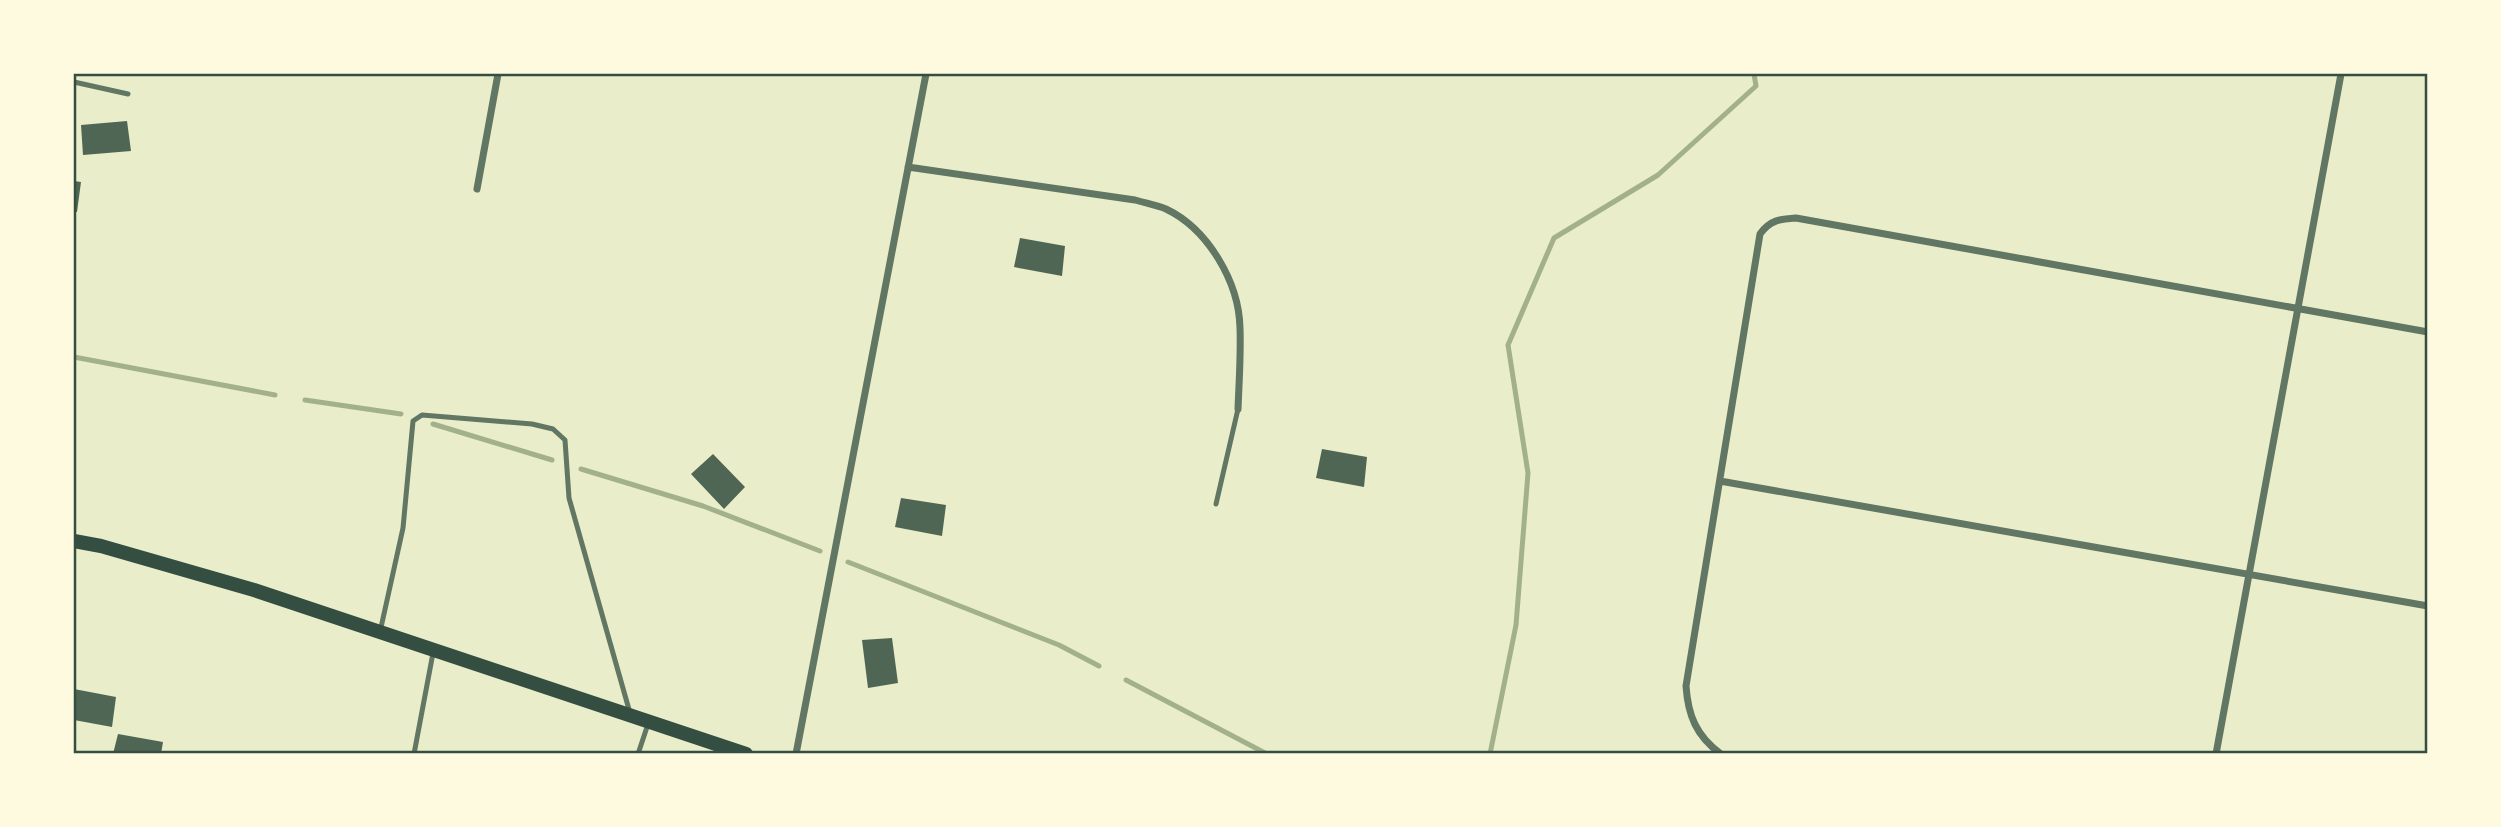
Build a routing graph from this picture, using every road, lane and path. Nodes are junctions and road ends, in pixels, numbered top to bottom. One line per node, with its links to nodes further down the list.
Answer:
1 (498, 74): 7 (street)
2 (926, 74): 6 (street)
3 (2341, 74): 8 (street)
4 (74, 82): 5 (lane)
5 (128, 94)
6 (908, 167): 10 (street); 23 (street)
7 (477, 189)
8 (2298, 309): 9 (street); 11 (street); 14 (street)
9 (2427, 332)
10 (1238, 409): 12 (lane)
11 (1720, 481): 14 (street); 24 (street)
12 (1216, 504)
13 (74, 541): 16 (main road)
14 (2249, 574): 15 (street); 25 (street)
15 (2427, 606)
16 (380, 632): 17 (main road); 18 (lane)
17 (434, 649): 18 (main road); 20 (lane)
18 (631, 715): 19 (main road)
19 (649, 721): 21 (lane); 22 (main road)
20 (414, 754)
21 (638, 754)
22 (747, 754)
23 (796, 754)
24 (1721, 754)
25 (2216, 754)

